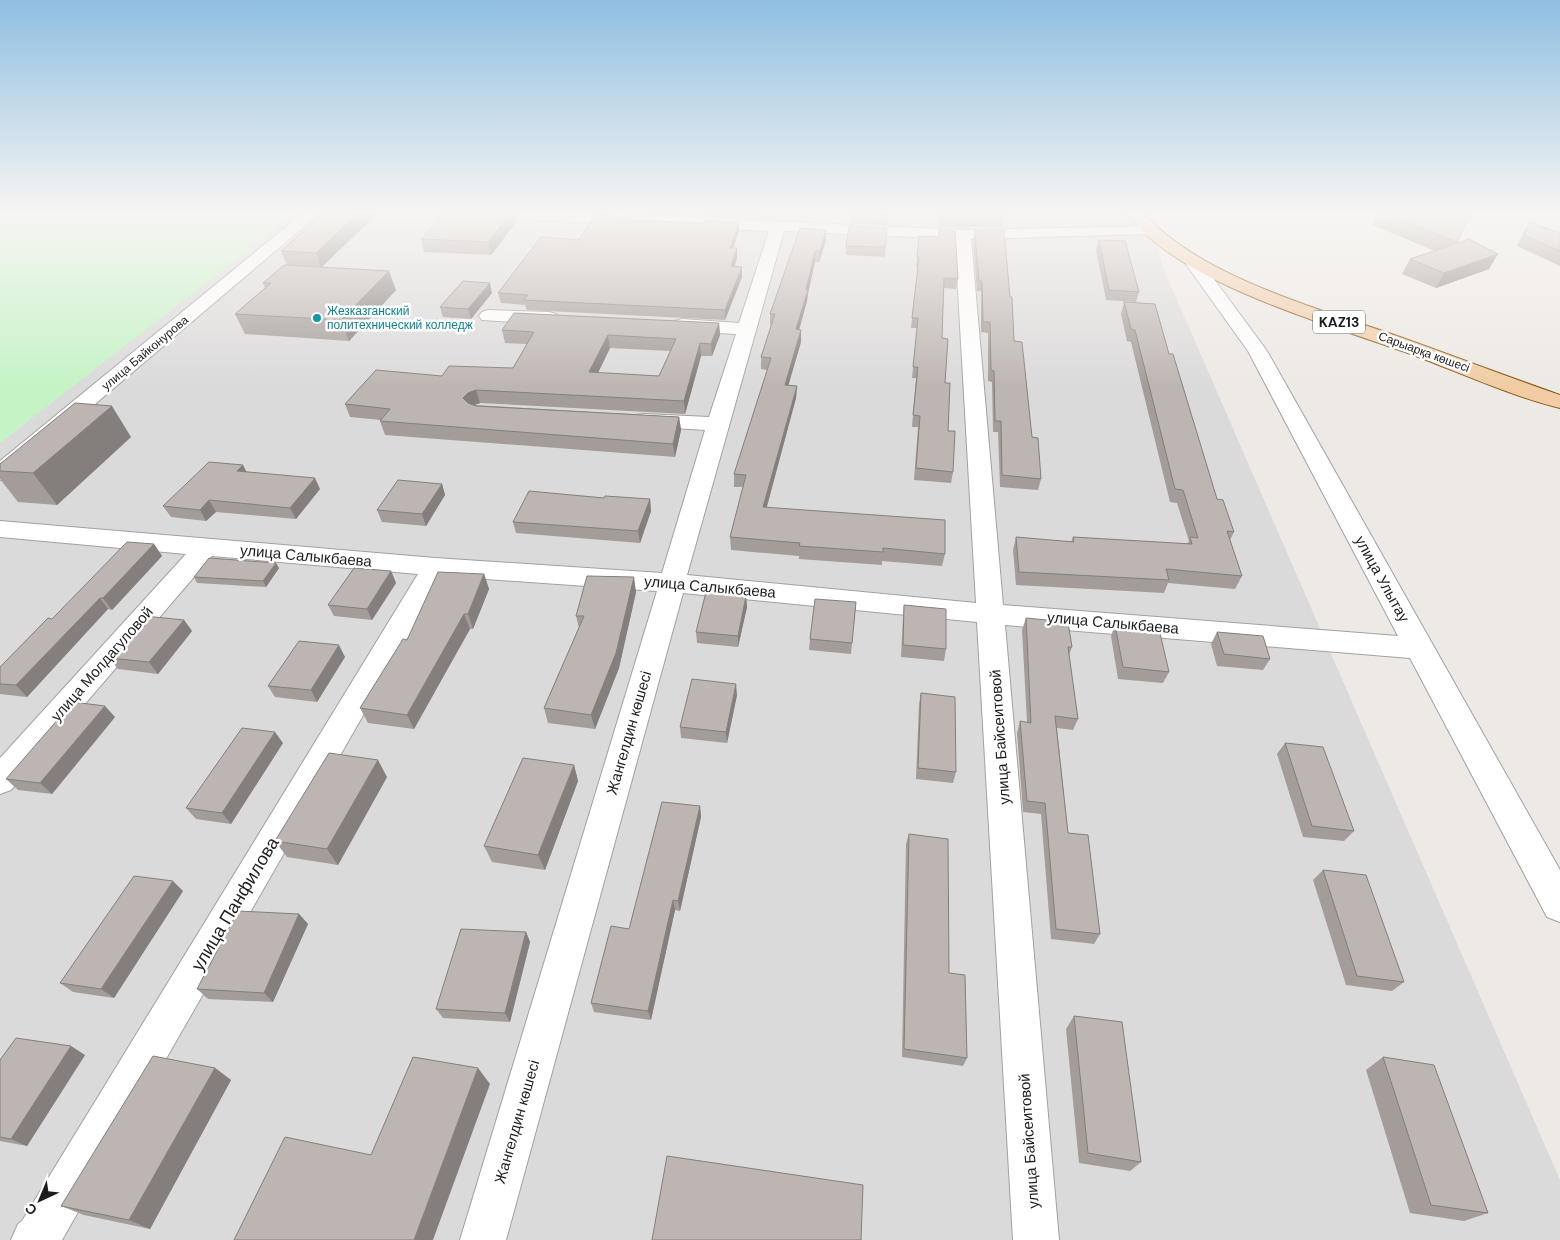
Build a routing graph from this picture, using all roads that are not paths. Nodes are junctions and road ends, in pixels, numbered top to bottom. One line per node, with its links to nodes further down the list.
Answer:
1 (243, 271): 13 (street, улица Байконурова)
2 (764, 271): 9 (street, Жангелдин көшесі)
3 (966, 271): 18 (street, улица Байсеитовой)
4 (1199, 271): 19 (street, улица Улытау)
5 (1214, 271): 10 (main road, Сарыарқа көшесі / KAZ13)
6 (488, 316): 7 (street)
7 (564, 318)
8 (660, 324): 9 (street)
9 (747, 328): 12 (street, Жангелдин көшесі)
10 (1560, 402)
11 (629, 419): 12 (street)
12 (718, 424): 17 (street, Жангелдин көшесі)
13 (0, 473)
14 (0, 529): 15 (street, улица Салыкбаева)
15 (205, 548): 16 (street, улица Салыкбаева); 20 (street, улица Молдагуловой)
16 (435, 567): 17 (street, улица Салыкбаева); 22 (street, улица Панфилова)
17 (672, 583): 18 (street, улица Салыкбаева); 23 (street, Жангелдин көшесі)
18 (991, 614): 19 (street, улица Салыкбаева); 24 (street, улица Байсеитовой)
19 (1420, 648): 21 (street, улица Улытау)
20 (0, 780)
21 (1560, 905)
22 (34, 1240)
23 (483, 1240)
24 (1036, 1240)

